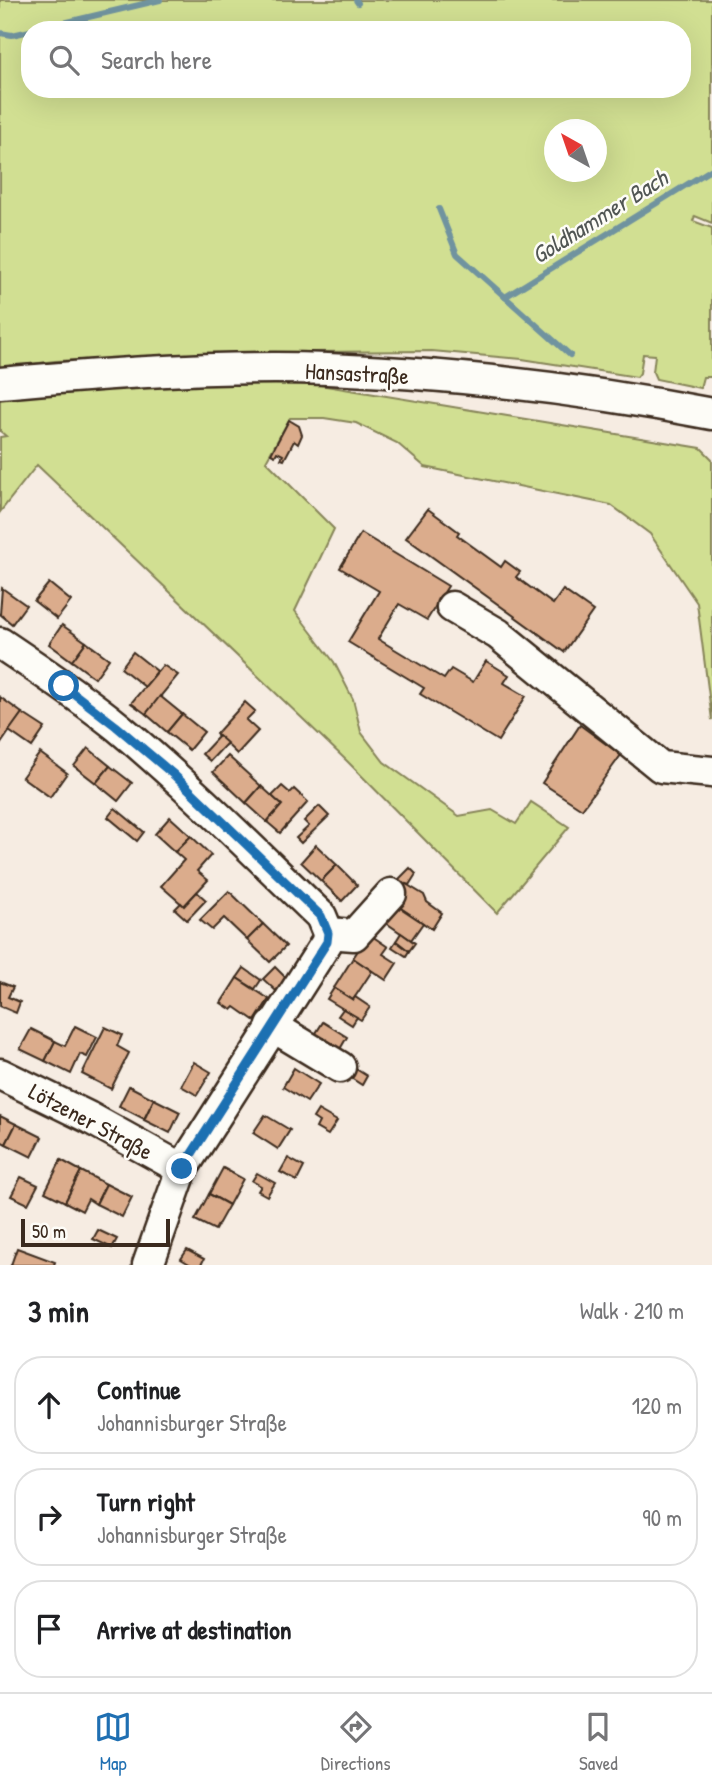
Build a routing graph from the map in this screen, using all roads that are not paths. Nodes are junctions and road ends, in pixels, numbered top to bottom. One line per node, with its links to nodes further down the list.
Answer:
1 (0, 383): 2 (street, Hansastraße)
2 (712, 414)
3 (452, 607): 5 (street)
4 (0, 643): 7 (street)
5 (712, 772)
6 (391, 894): 7 (street)
7 (328, 933): 8 (street)
8 (272, 1026): 9 (street); 11 (street)
9 (340, 1068)
10 (0, 1074): 11 (street, Lötzener Straße)
11 (182, 1169): 12 (street)
12 (148, 1265)

